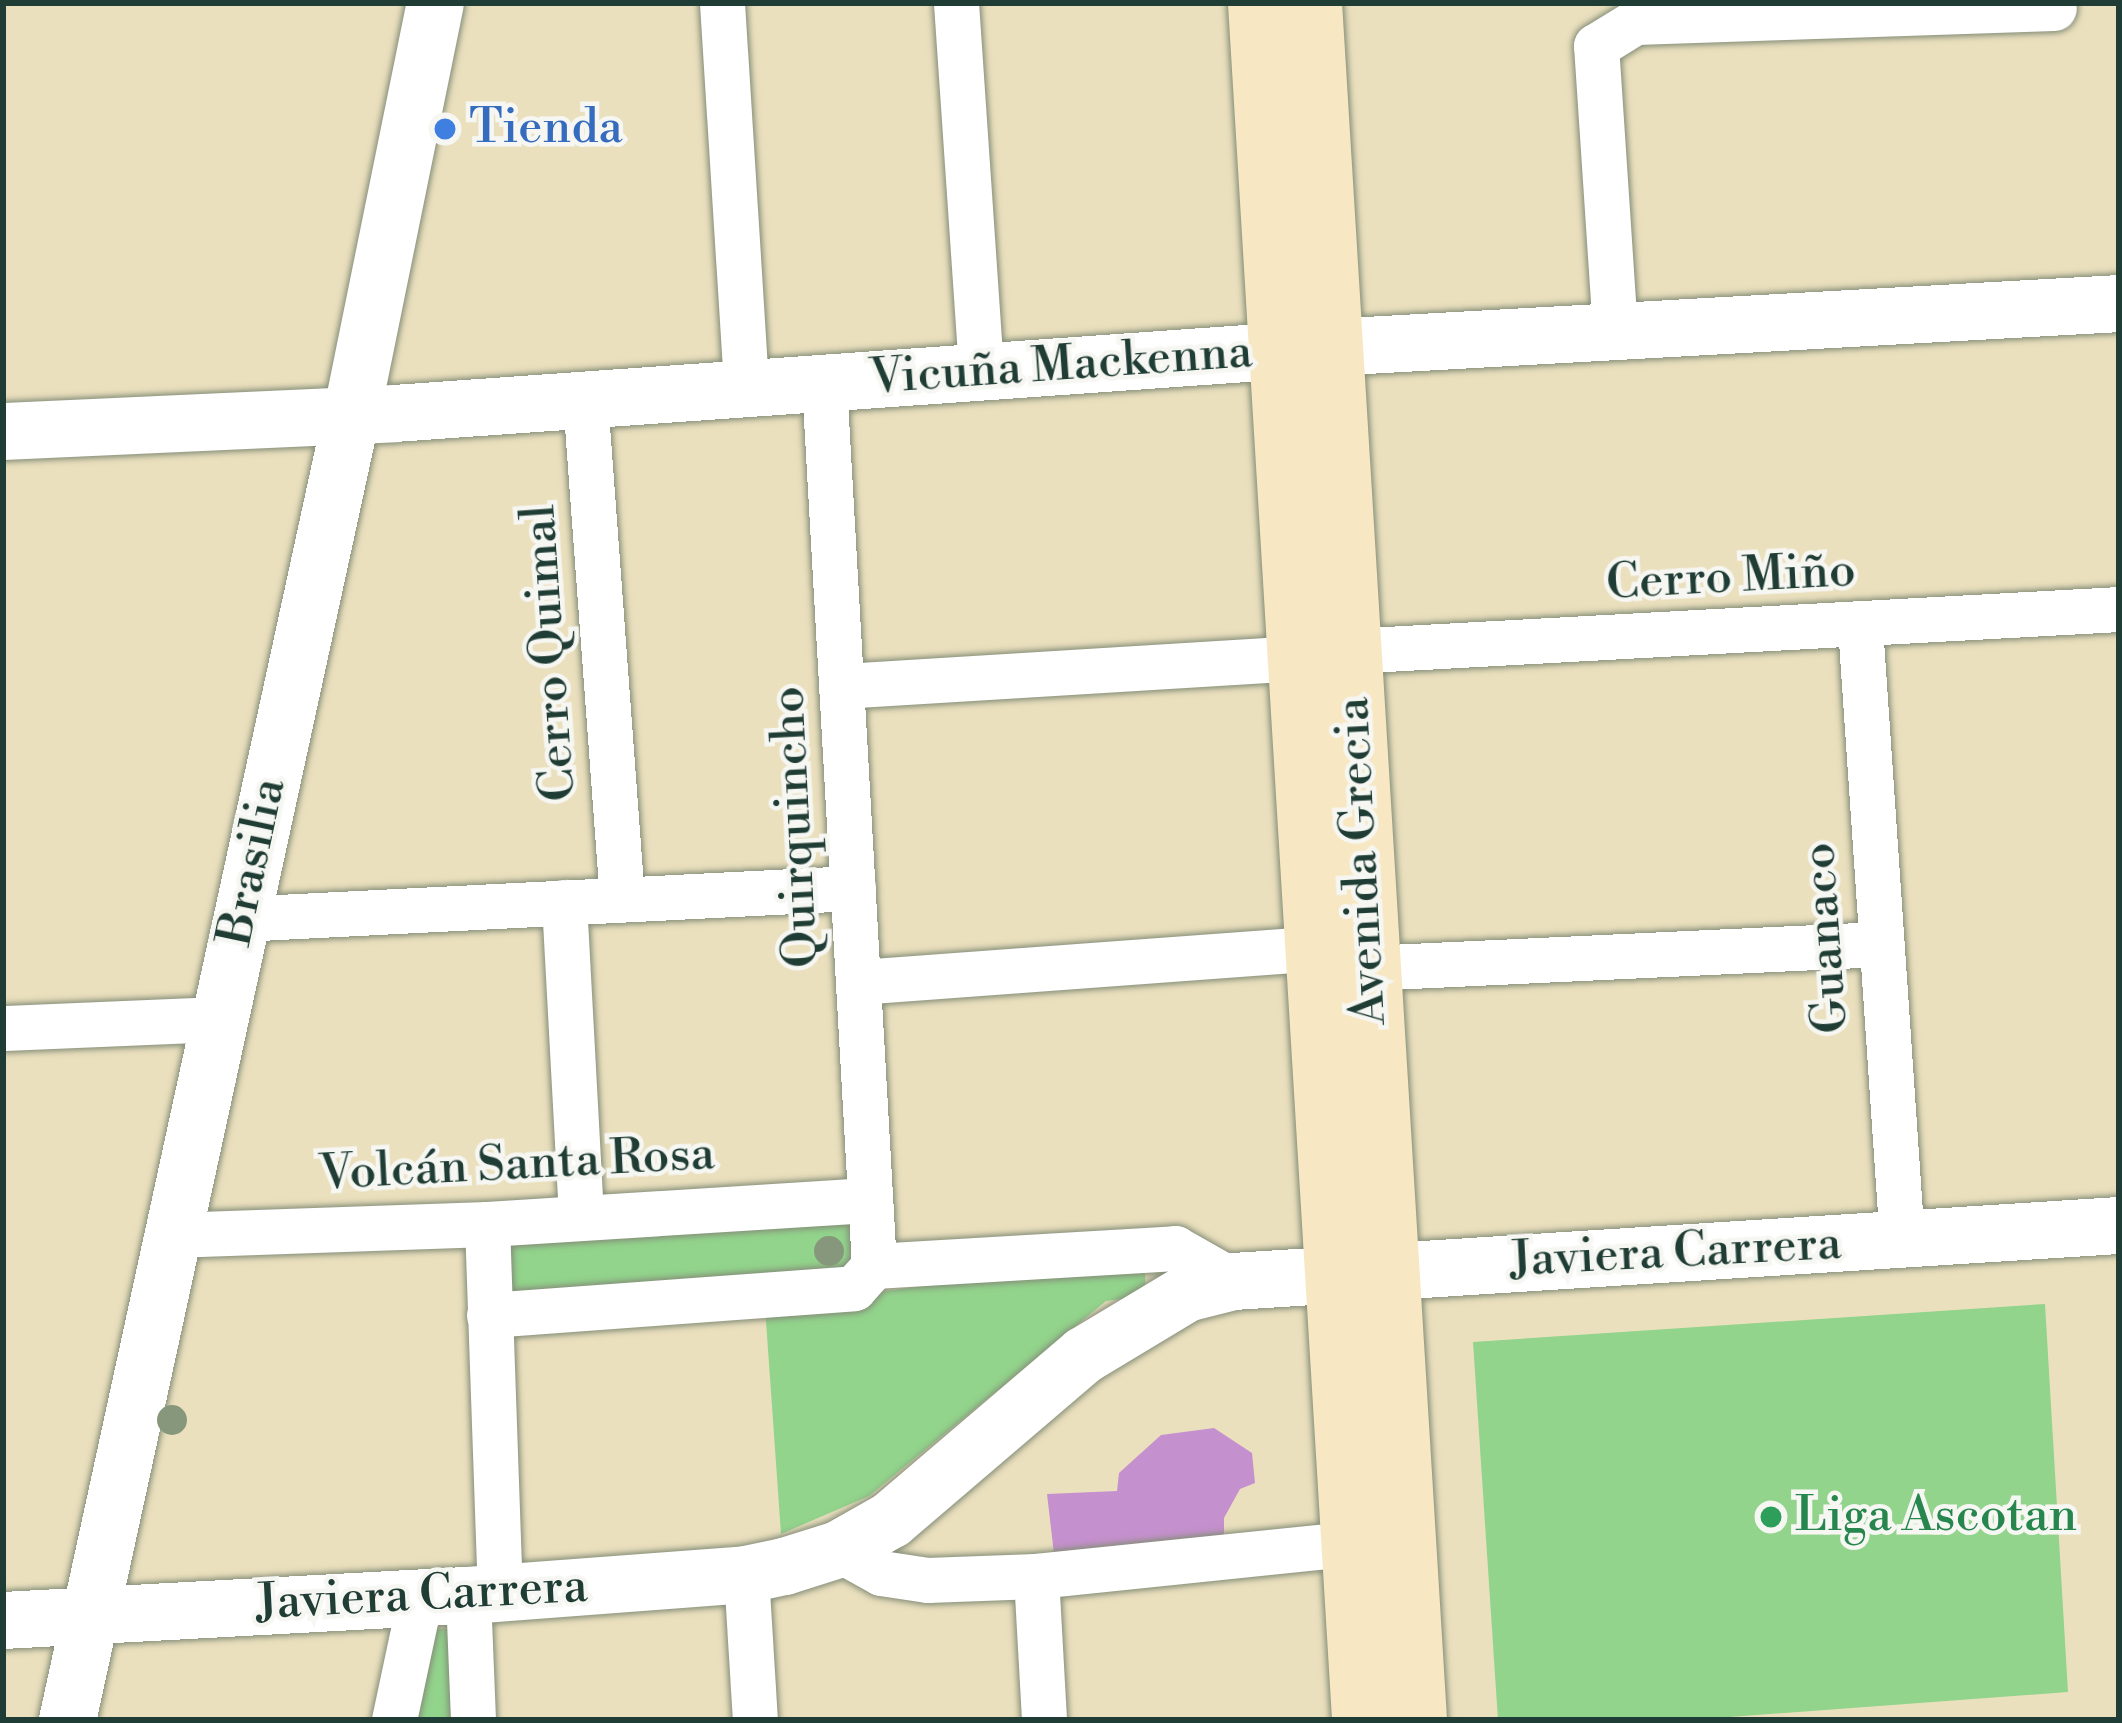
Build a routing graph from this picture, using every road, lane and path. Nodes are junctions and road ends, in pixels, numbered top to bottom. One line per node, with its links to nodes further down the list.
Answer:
1 (435, 3): 14 (street, Brasilia)
2 (722, 3): 12 (street)
3 (956, 3): 10 (street)
4 (1262, 3): 9 (main road, Avenida Grecia)
5 (1309, 3): 9 (main road, Avenida Grecia)
6 (2054, 8): 8 (street)
7 (2118, 309): 8 (street, Vicuña Mackenna)
8 (1615, 331): 9 (street, Vicuña Mackenna)
9 (1306, 349): 10 (street, Vicuña Mackenna); 18 (main road, Avenida Grecia)
10 (981, 372): 11 (street, Vicuña Mackenna)
11 (824, 382): 12 (street, Vicuña Mackenna); 19 (street, Quirquincho)
12 (746, 388): 13 (street, Vicuña Mackenna)
13 (585, 399): 14 (street, Vicuña Mackenna); 21 (street, Cerro Quimal)
14 (351, 416): 15 (street, Vicuña Mackenna); 23 (street, Brasilia)
15 (3, 431)
16 (2119, 609): 17 (street, Cerro Miño)
17 (1860, 626): 18 (street, Cerro Miño); 24 (street, Guanaco)
18 (1325, 655): 19 (street, Cerro Miño); 25 (main road, Avenida Grecia)
19 (842, 686): 20 (street, Quirquincho)
20 (853, 888): 21 (street); 26 (street, Quirquincho)
21 (622, 899): 22 (street)
22 (564, 902): 23 (street); 30 (street)
23 (239, 919): 27 (street, Brasilia)
24 (1880, 944): 25 (street); 34 (street, Guanaco)
25 (1343, 958): 26 (street); 36 (main road, Avenida Grecia)
26 (859, 982): 29 (street, Quirquincho)
27 (220, 1019): 28 (street); 33 (street, Brasilia)
28 (3, 1028)
29 (868, 1200): 30 (street, Volcán Santa Rosa); 35 (street, Quirquincho)
30 (581, 1218): 31 (street, Volcán Santa Rosa)
31 (487, 1224): 33 (street, Volcán Santa Rosa); 38 (street)
32 (2119, 1225): 34 (street, Javiera Carrera)
33 (171, 1235): 44 (street, Brasilia)
34 (1902, 1242): 36 (street, Javiera Carrera)
35 (874, 1266): 37 (street); 38 (street)
36 (1362, 1272): 37 (street, Javiera Carrera); 39 (main road, Avenida Grecia); 52 (main road, Avenida Grecia)
37 (1233, 1281): 40 (street, Javiera Carrera)
38 (489, 1315): 43 (street)
39 (1354, 1544): 42 (street); 51 (main road, Avenida Grecia)
40 (838, 1549): 41 (street, Javiera Carrera); 42 (street)
41 (746, 1574): 43 (street, Javiera Carrera); 49 (street)
42 (1036, 1576): 50 (street)
43 (463, 1595): 44 (street, Javiera Carrera); 47 (street); 48 (street)
44 (88, 1614): 45 (street, Javiera Carrera); 46 (street, Brasilia)
45 (3, 1620)
46 (67, 1720)
47 (394, 1720)
48 (473, 1720)
49 (755, 1720)
50 (1044, 1720)
51 (1365, 1720)
52 (1414, 1720)

